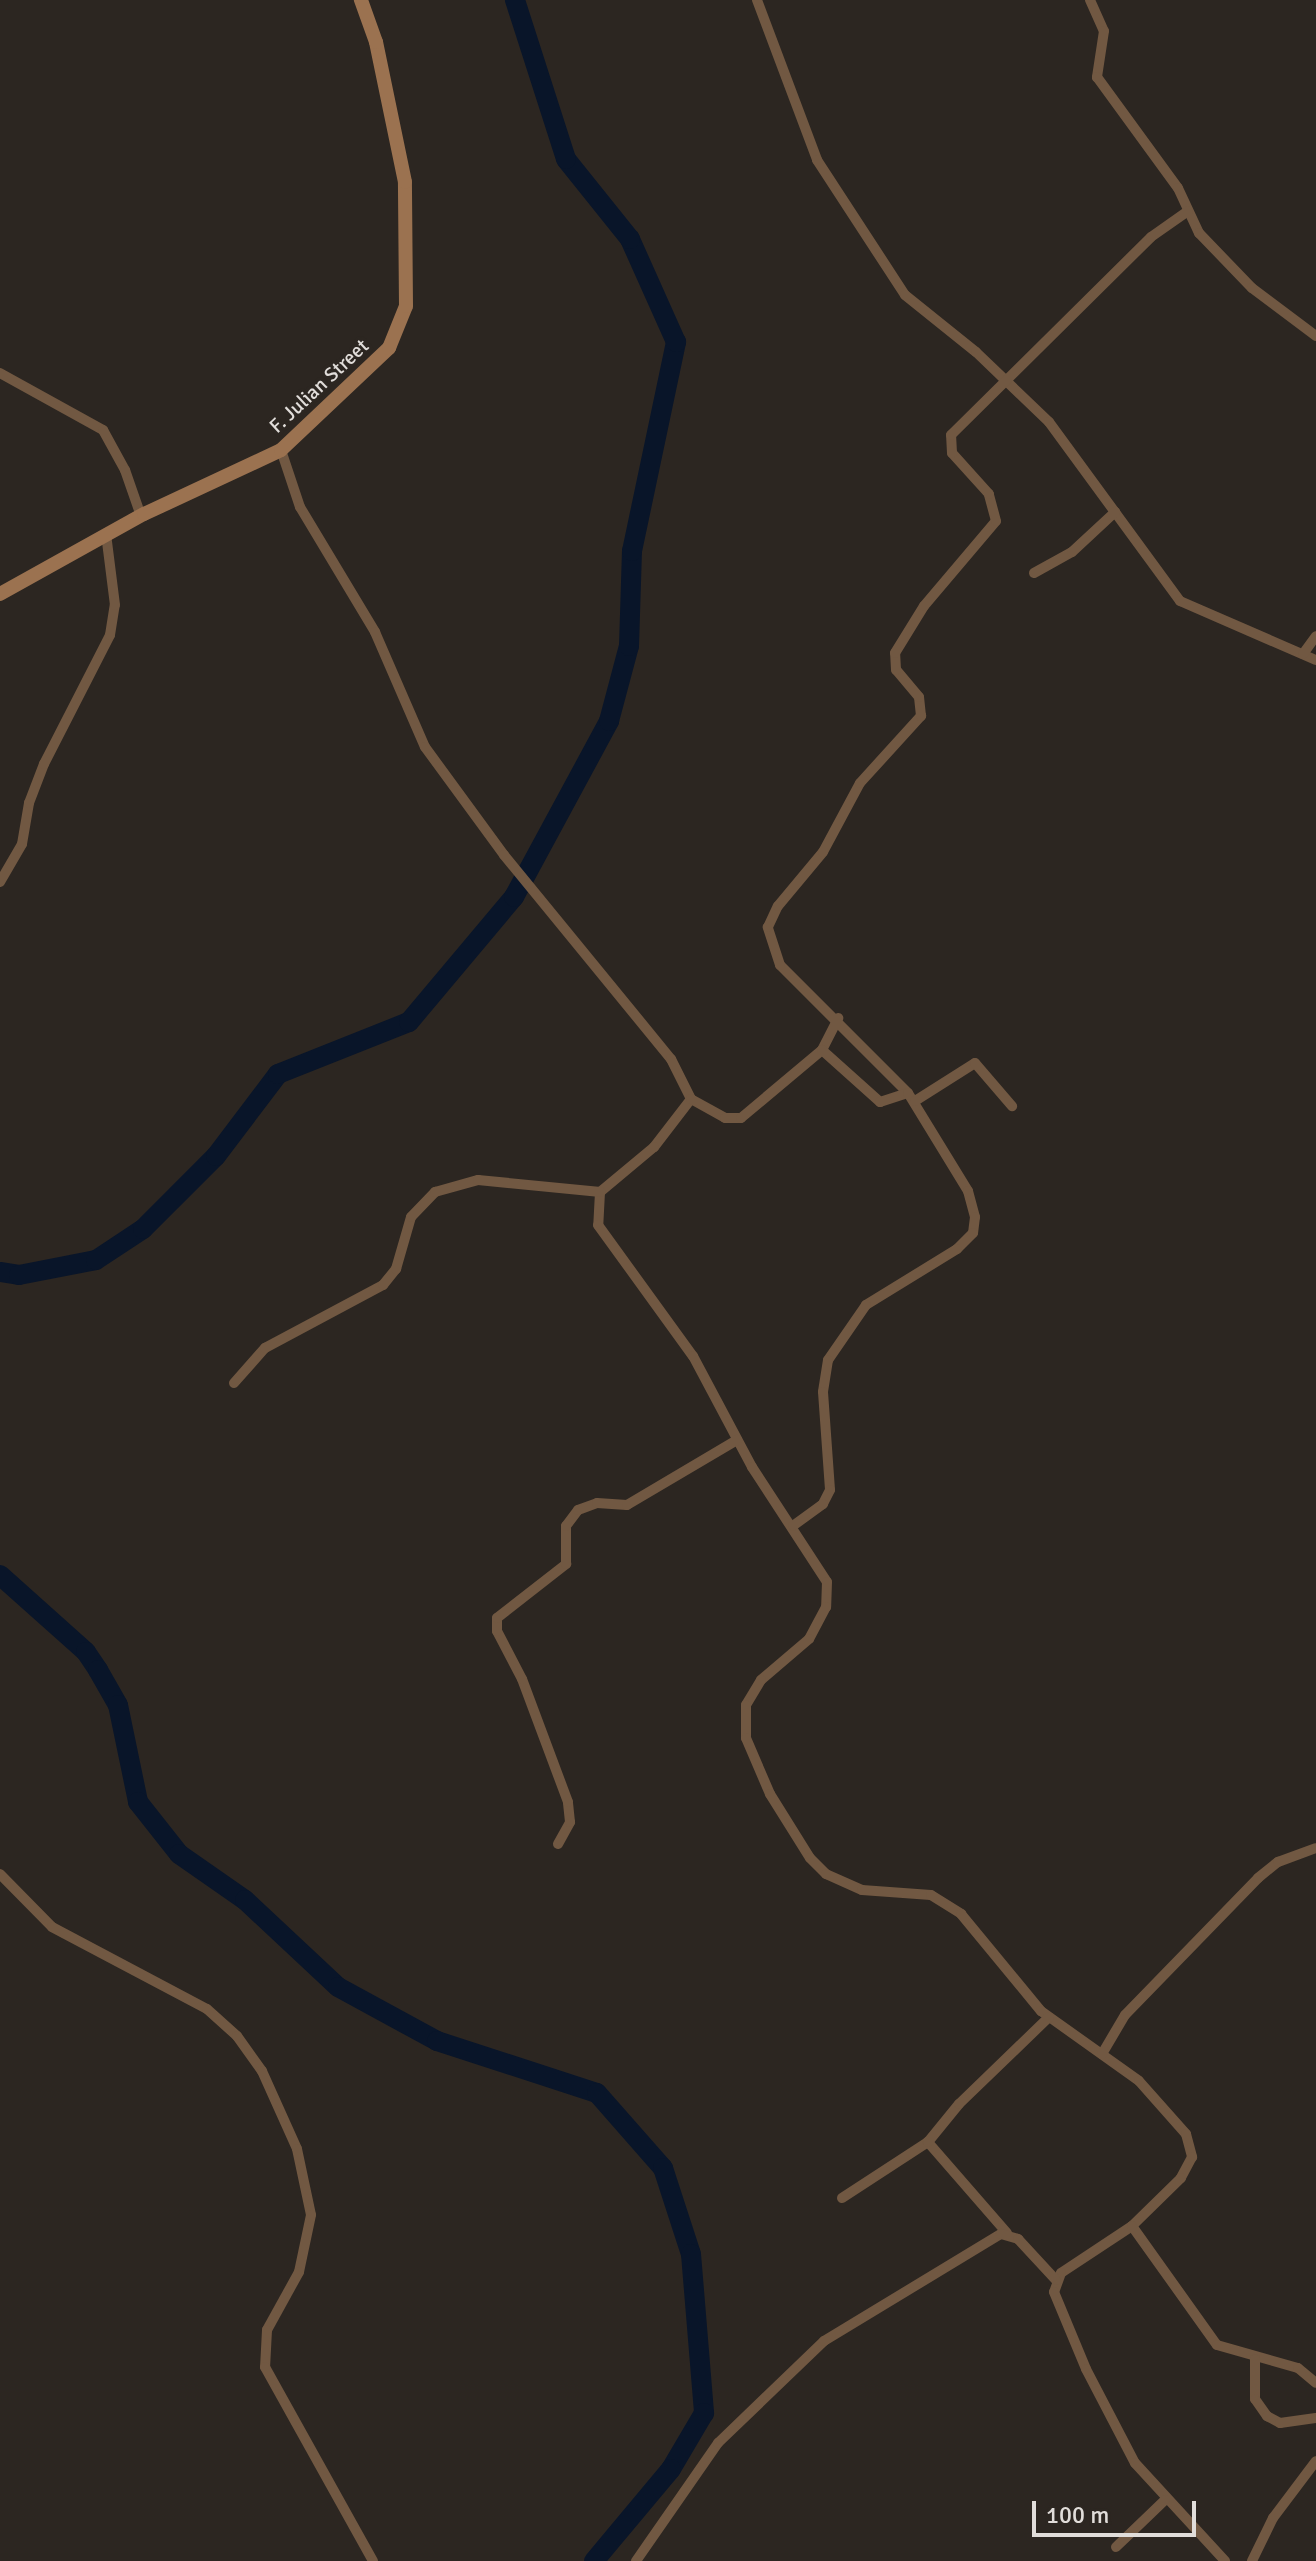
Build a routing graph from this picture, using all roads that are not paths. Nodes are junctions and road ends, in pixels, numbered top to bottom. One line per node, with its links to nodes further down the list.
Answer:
1 (361, 0): 8 (street, F. Julian Street)
2 (757, 0): 7 (street)
3 (1090, 0): 4 (street)
4 (1188, 211): 5 (street); 7 (street)
5 (1316, 336)
6 (0, 373): 10 (street)
7 (1008, 380): 9 (street); 18 (street)
8 (281, 450): 10 (street, F. Julian Street); 21 (street)
9 (1115, 512): 12 (street); 15 (street)
10 (141, 516): 11 (street, F. Julian Street)
11 (106, 534): 13 (street, F. Julian Street); 17 (street)
12 (1034, 573)
13 (0, 594)
14 (1316, 636): 15 (street)
15 (1303, 654): 16 (street)
16 (1316, 660)
17 (0, 882)
18 (838, 1018): 19 (street); 20 (street)
19 (822, 1050): 20 (street); 21 (street)
20 (912, 1097): 22 (street); 26 (street)
21 (691, 1099): 23 (street)
22 (1012, 1106)
23 (600, 1192): 24 (street); 25 (street)
24 (234, 1383)
25 (737, 1440): 26 (street); 27 (street)
26 (793, 1526): 30 (street)
27 (558, 1844)
28 (1316, 1848): 31 (street)
29 (0, 1874): 43 (street)
30 (1049, 2017): 31 (street); 32 (street)
31 (1102, 2054): 34 (street)
32 (928, 2142): 33 (street); 35 (street)
33 (842, 2198)
34 (1132, 2226): 36 (street); 37 (street)
35 (1007, 2233): 36 (street); 44 (street)
36 (1056, 2280): 41 (street)
37 (1255, 2359): 38 (street); 39 (street)
38 (1316, 2383)
39 (1316, 2418)
40 (1316, 2461): 46 (street)
41 (1165, 2500): 42 (street); 45 (street)
42 (1116, 2547)
43 (373, 2561)
44 (636, 2561)
45 (1225, 2561)
46 (1252, 2561)

